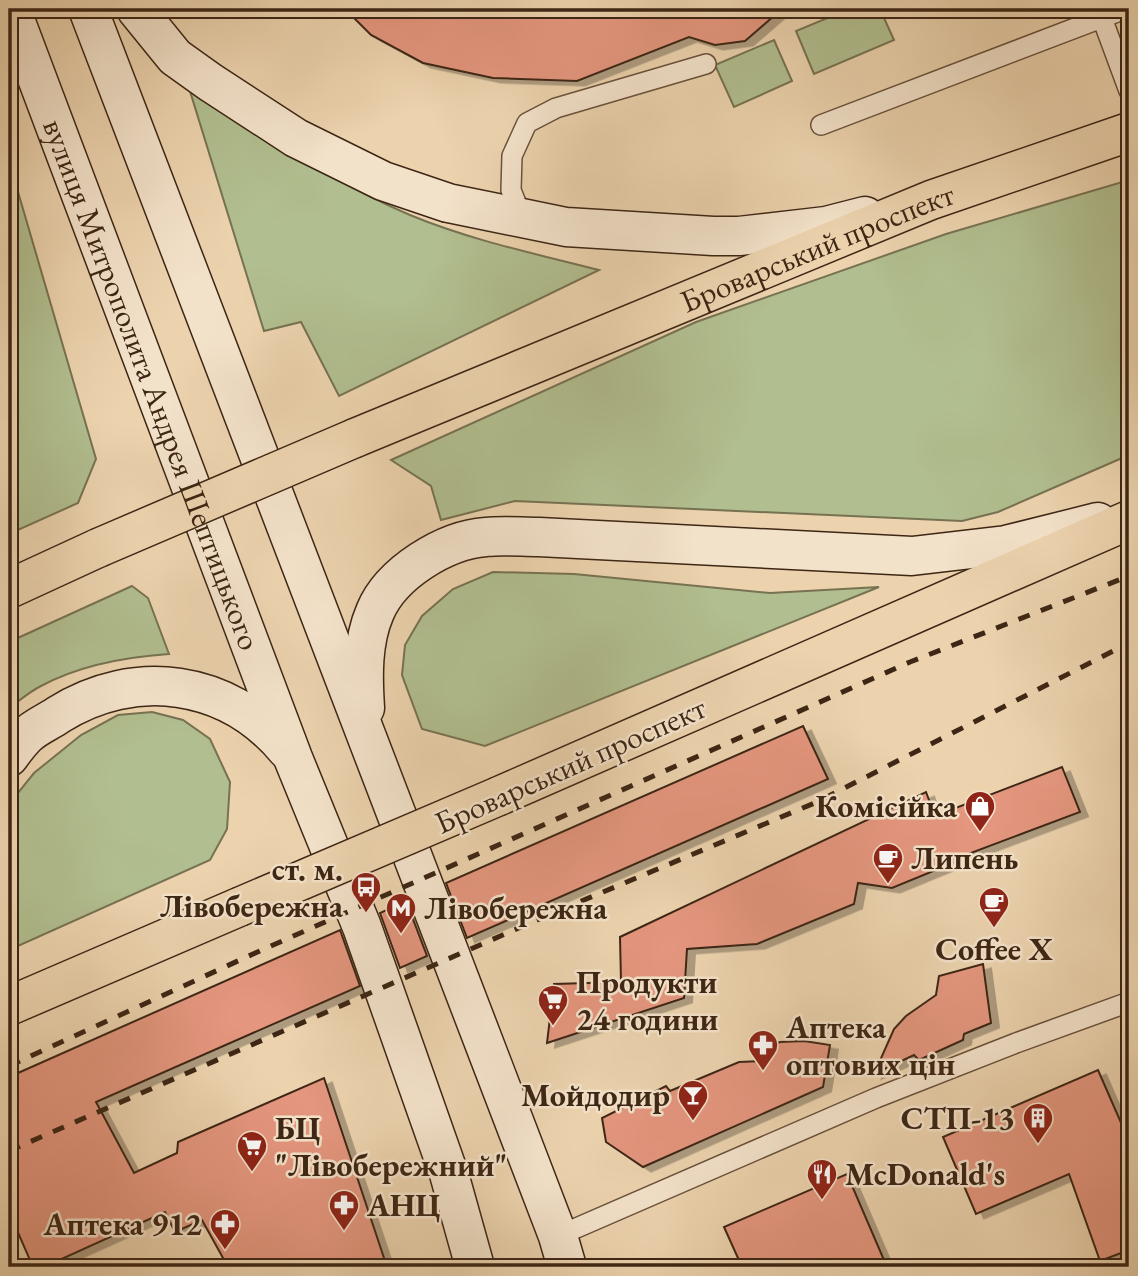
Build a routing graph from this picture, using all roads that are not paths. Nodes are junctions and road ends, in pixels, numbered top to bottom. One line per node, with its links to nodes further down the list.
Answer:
1 (11, 9): 17 (main road, вулиця Митрополита Андрея Шептицького)
2 (88, 9): 15 (main road)
3 (136, 9): 11 (main road)
4 (1125, 9): 5 (lane)
5 (1102, 18): 7 (lane); 8 (lane)
6 (706, 64): 11 (lane)
7 (1129, 91)
8 (821, 125)
9 (1129, 132): 10 (main road, Броварський проспект)
10 (931, 200): 11 (main road); 14 (main road, Броварський проспект, bridge)
11 (522, 218)
12 (1129, 513): 15 (main road)
13 (1129, 520): 19 (main road, Броварський проспект, bridge)
14 (9, 589)
15 (366, 735): 20 (main road)
16 (9, 757): 17 (main road)
17 (293, 758): 21 (main road, вулиця Митрополита Андрея Шептицького)
18 (1129, 1002): 20 (lane)
19 (9, 1006)
20 (562, 1252)
21 (475, 1267)

